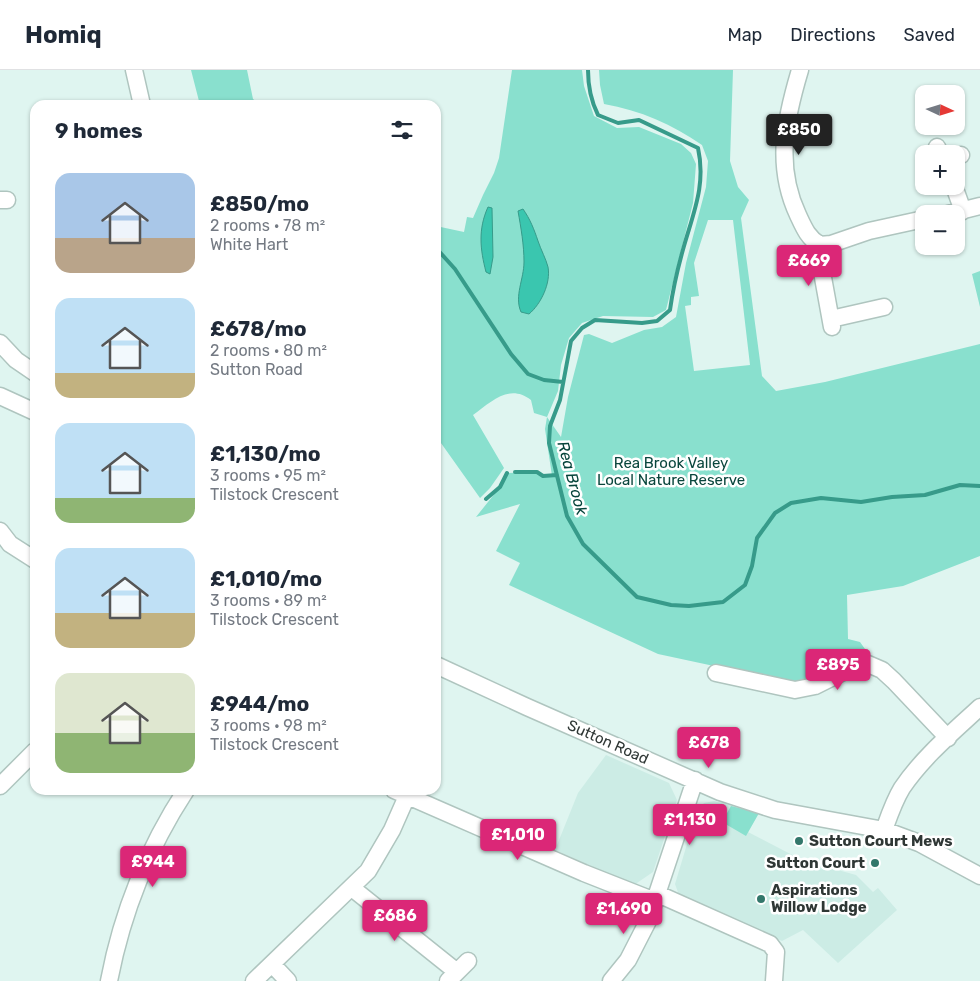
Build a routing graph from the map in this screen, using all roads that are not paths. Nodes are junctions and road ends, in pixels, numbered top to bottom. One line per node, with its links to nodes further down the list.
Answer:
1 (134, 70): 3 (street)
2 (800, 70): 7 (street)
3 (141, 100)
4 (980, 206): 5 (street)
5 (965, 210)
6 (915, 221): 7 (street)
7 (820, 245): 8 (street)
8 (884, 307)
9 (0, 343): 10 (street)
10 (30, 369)
11 (0, 396): 12 (street)
12 (30, 410)
13 (3, 542): 14 (street)
14 (30, 557)
15 (441, 667): 20 (street, Sutton Road)
16 (725, 680): 18 (street)
17 (980, 707): 18 (street)
18 (948, 738): 25 (street)
19 (30, 756): 21 (street)
20 (695, 780): 25 (street, Sutton Road); 28 (street)
21 (0, 786)
22 (183, 795): 31 (street)
23 (401, 795): 27 (street)
24 (406, 795): 28 (street)
25 (884, 830): 26 (street, Sutton Road)
26 (980, 876)
27 (352, 888): 29 (street); 30 (street)
28 (657, 898): 34 (street); 35 (street)
29 (272, 964): 32 (street); 33 (street)
30 (458, 971)
31 (108, 981)
32 (254, 981)
33 (288, 981)
34 (611, 981)
35 (774, 981)

